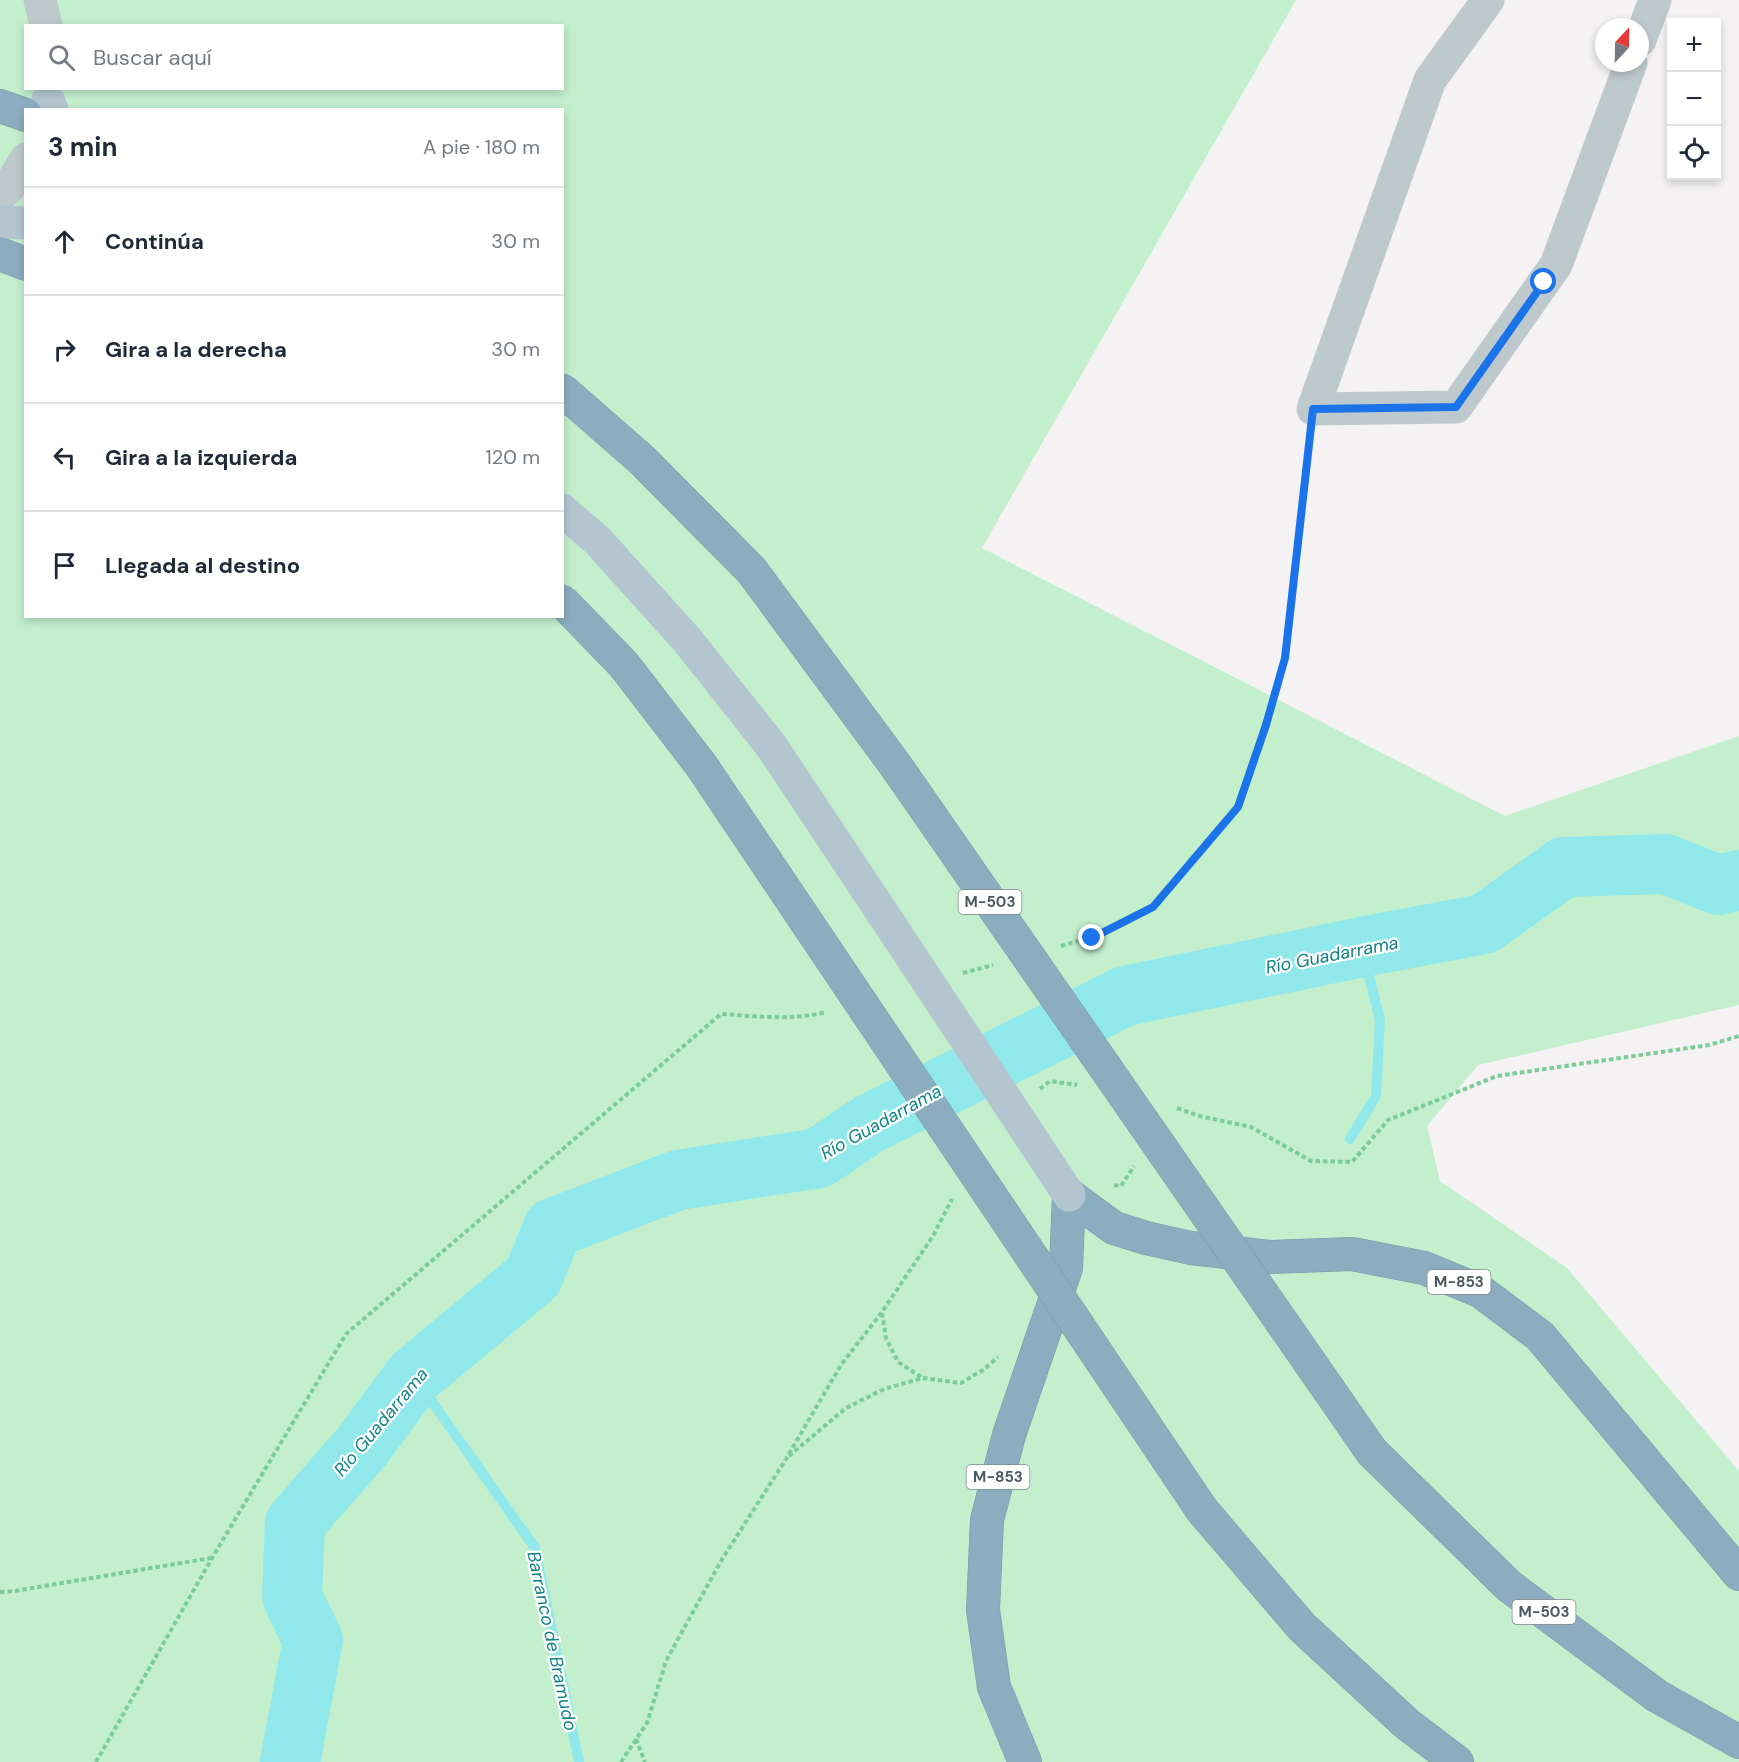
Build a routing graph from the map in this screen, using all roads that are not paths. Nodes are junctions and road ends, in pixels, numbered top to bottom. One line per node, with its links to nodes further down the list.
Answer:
1 (40, 0): 5 (street)
2 (1488, 0): 6 (street)
3 (1655, 0): 4 (street)
4 (1648, 18)
5 (46, 24)
6 (1628, 72)
7 (44, 104): 8 (highway)
8 (0, 106)
9 (24, 162): 10 (street)
10 (0, 196)
11 (0, 222): 12 (main road)
12 (24, 223)
13 (0, 254): 14 (highway)
14 (24, 263)
15 (564, 392): 20 (highway, M-503, bridge)
16 (564, 512): 18 (main road, M-853, bridge)
17 (564, 603): 22 (highway, bridge)
18 (1069, 1195): 19 (highway, M-853); 21 (highway, M-853)
19 (1739, 1574)
20 (1739, 1742)
21 (1025, 1762)
22 (1457, 1762)

